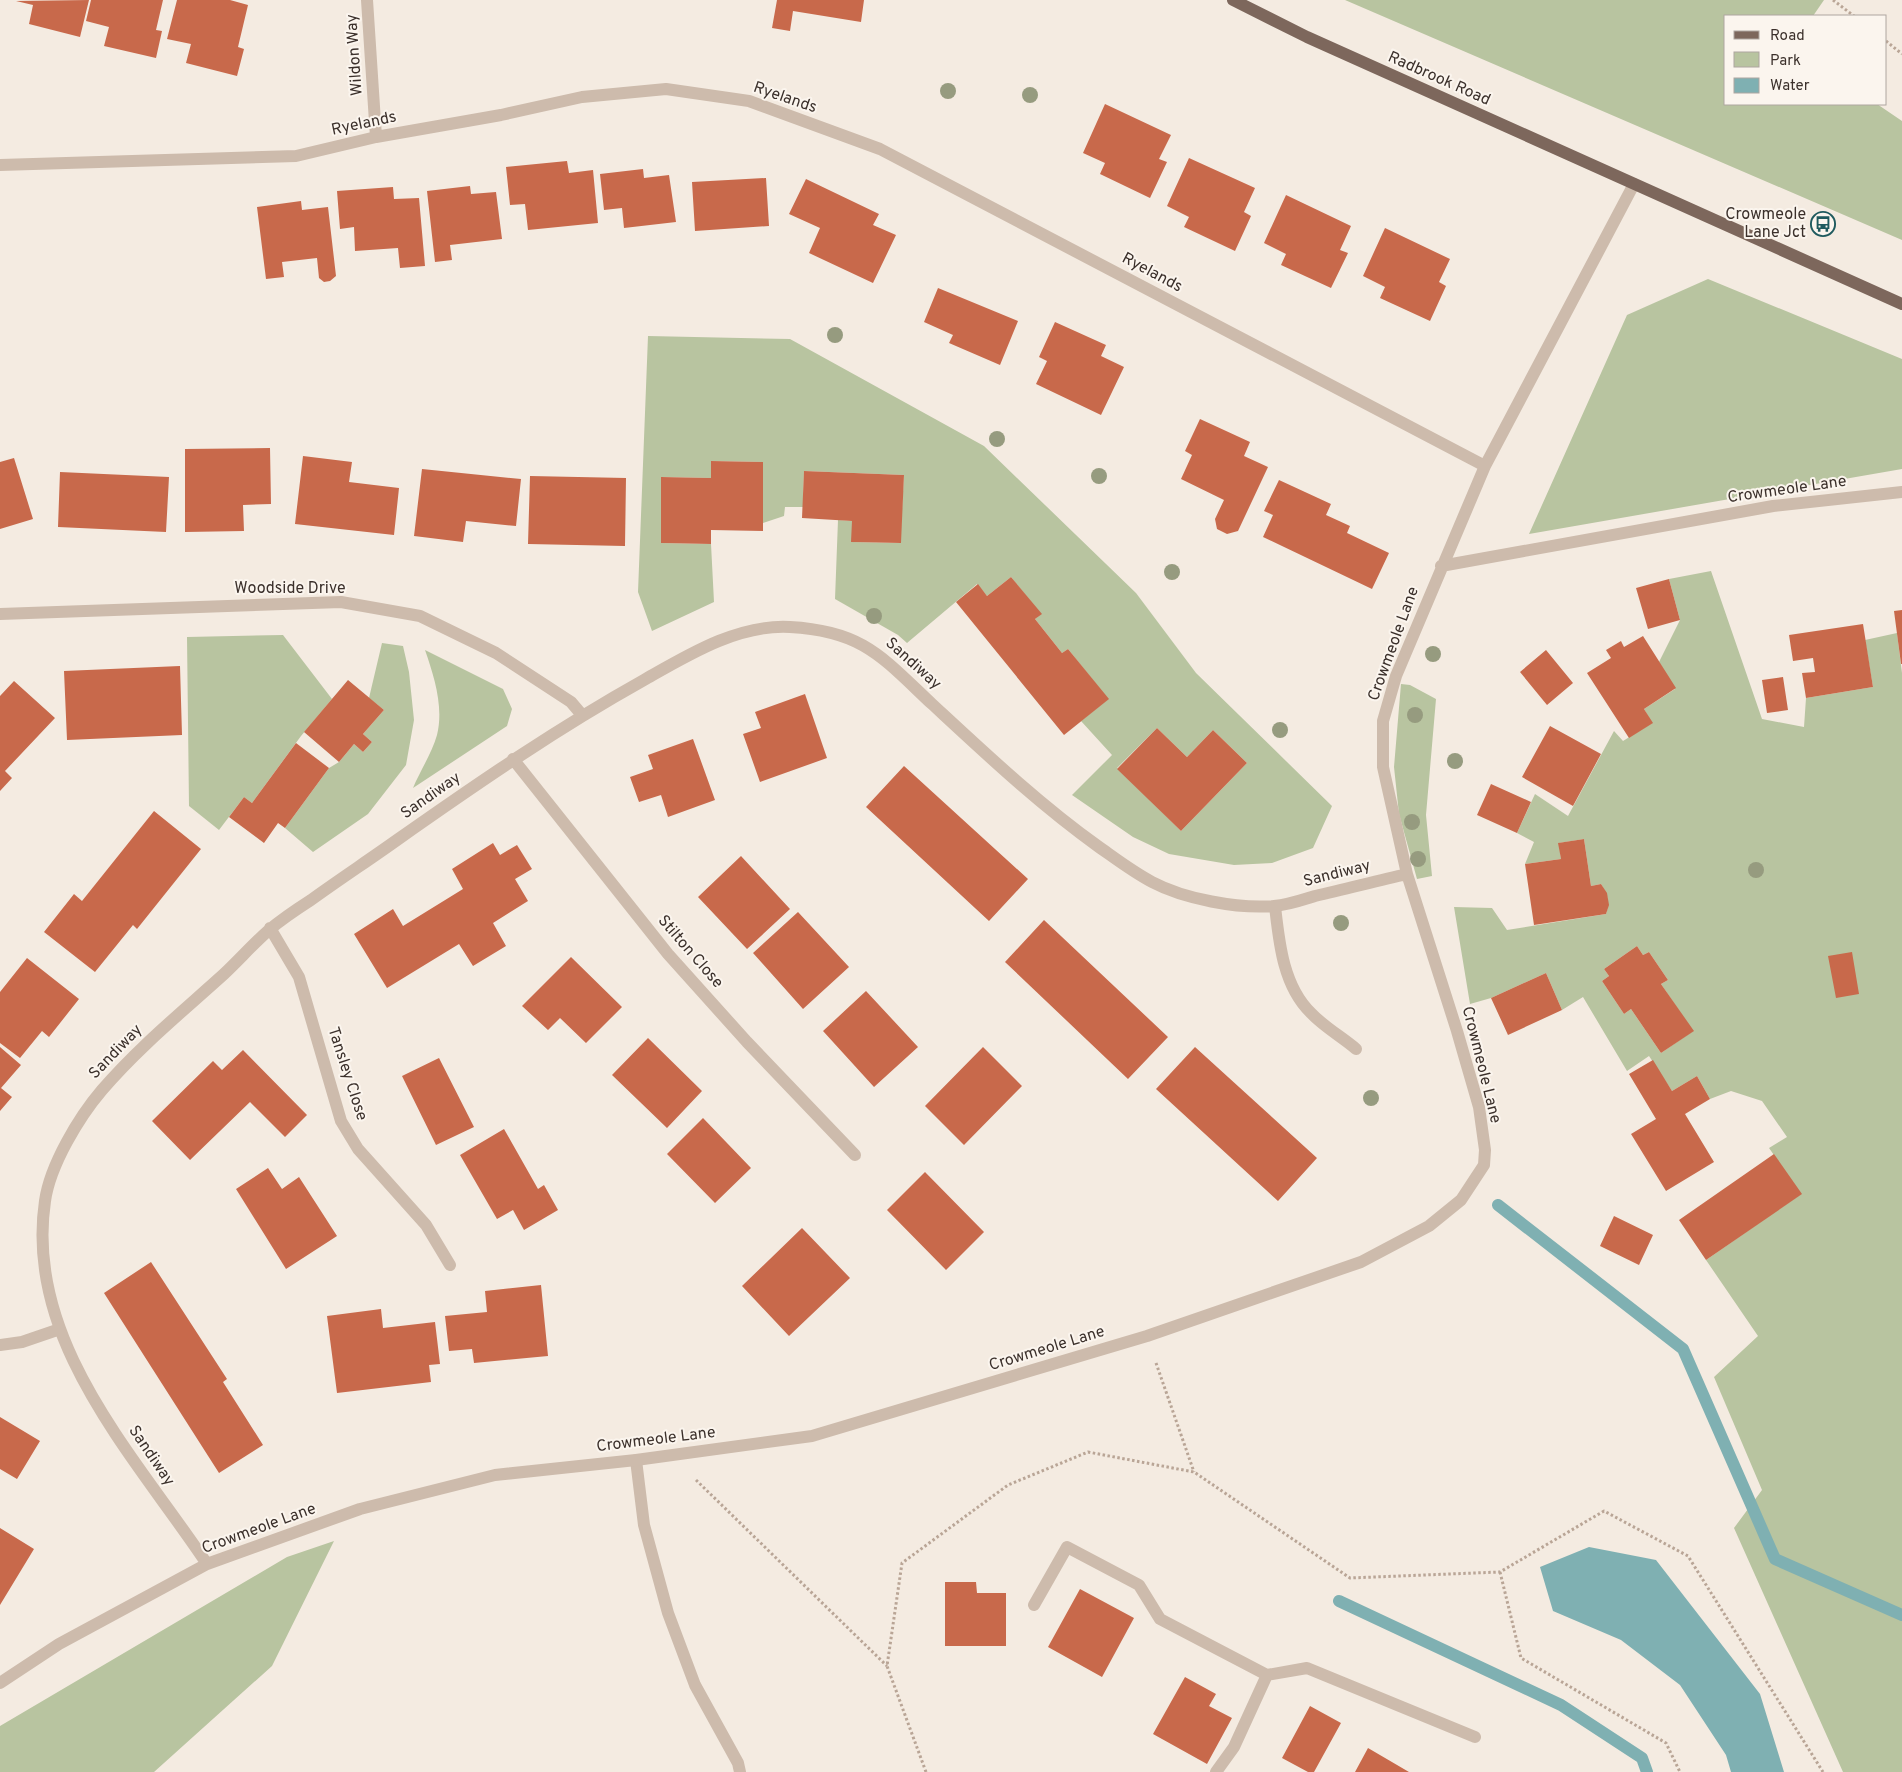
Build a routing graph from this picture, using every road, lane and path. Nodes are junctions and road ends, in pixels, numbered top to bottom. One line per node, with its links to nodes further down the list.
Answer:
1 (367, 0): 7 (street, Wildon Way)
2 (1233, 0): 9 (main road, Radbrook Road)
3 (1834, 0): 4 (path)
4 (1853, 15)
5 (1887, 42): 6 (path)
6 (1902, 54)
7 (376, 137): 8 (street, Ryelands); 11 (street, Ryelands)
8 (0, 165)
9 (1634, 184): 10 (main road, Radbrook Road); 11 (street, Crowmeole Lane)
10 (1902, 304)
11 (1484, 466): 13 (street, Crowmeole Lane)
12 (1902, 492): 13 (street, Crowmeole Lane)
13 (1441, 566): 17 (street, Crowmeole Lane)
14 (0, 614): 15 (street, Woodside Drive)
15 (582, 714): 16 (street, Sandiway); 18 (street, Sandiway)
16 (513, 759): 19 (street, Sandiway); 21 (street, Stilton Close)
17 (1407, 874): 18 (street, Sandiway); 24 (street, Crowmeole Lane)
18 (1275, 906): 20 (street)
19 (270, 928): 22 (street, Tansley Close); 23 (street, Sandiway)
20 (1356, 1049)
21 (855, 1154)
22 (450, 1265)
23 (60, 1329): 25 (street); 29 (street, Sandiway)
24 (1147, 1336): 26 (street, Crowmeole Lane); 28 (path)
25 (0, 1345)
26 (671, 1456): 27 (street, Crowmeole Lane); 32 (path)
27 (636, 1460): 29 (street, Crowmeole Lane); 36 (street)
28 (1194, 1472): 30 (path); 32 (path)
29 (207, 1564): 34 (street, Crowmeole Lane)
30 (1500, 1572): 39 (path); 40 (path)
31 (1034, 1605): 33 (street)
32 (887, 1666): 37 (path)
33 (1267, 1675): 35 (street); 38 (street)
34 (0, 1683)
35 (1474, 1737)
36 (740, 1772)
37 (926, 1772)
38 (1216, 1772)
39 (1680, 1772)
40 (1823, 1772)

